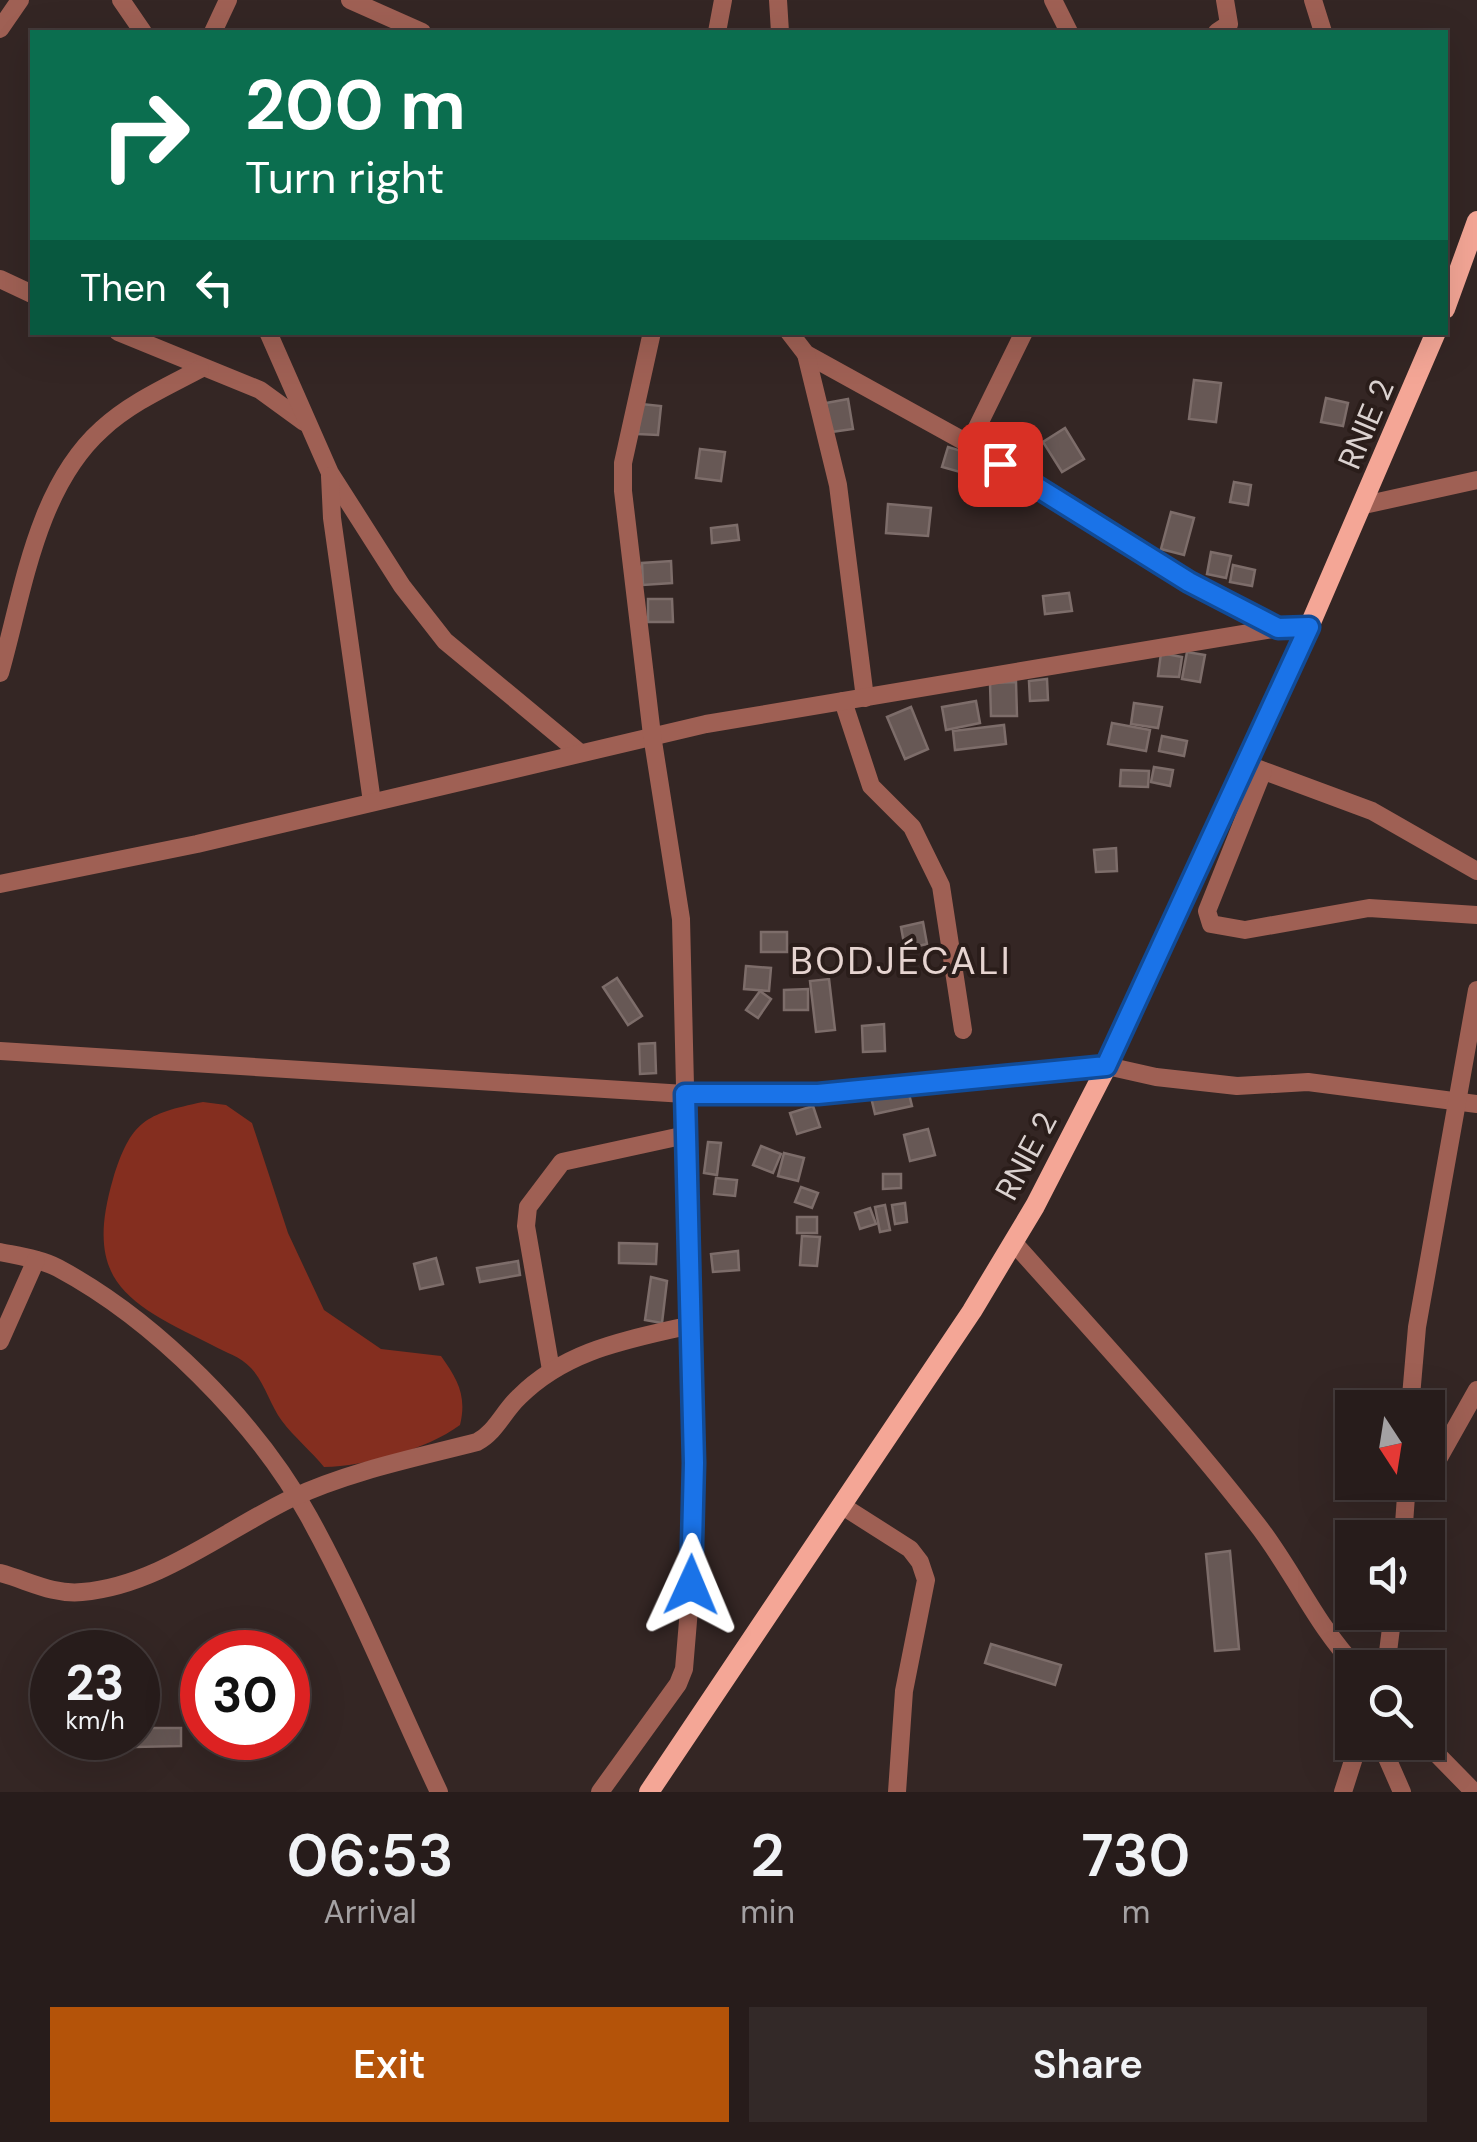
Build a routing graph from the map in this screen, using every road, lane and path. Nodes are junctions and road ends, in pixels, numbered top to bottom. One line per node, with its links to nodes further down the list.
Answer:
1 (20, 0): 10 (street)
2 (121, 0): 11 (street)
3 (228, 0): 12 (street)
4 (350, 0): 13 (street)
5 (723, 0): 14 (street)
6 (778, 0): 15 (street)
7 (1052, 0): 16 (street)
8 (1225, 0): 17 (street)
9 (1313, 0): 18 (street)
10 (0, 28)
11 (142, 30)
12 (214, 30)
13 (418, 30)
14 (716, 30)
15 (780, 30)
16 (1068, 30)
17 (1220, 30)
18 (1322, 30)
19 (1477, 221): 20 (main road)
20 (1473, 248): 23 (main road)
21 (0, 279): 22 (street)
22 (30, 293)
23 (1448, 303)
24 (131, 335): 31 (street)
25 (269, 335): 32 (street)
26 (651, 335): 42 (street)
27 (790, 335): 30 (street)
28 (1023, 335): 33 (street)
29 (1430, 339): 36 (main road, RNIE 2 / RNIE 2)
30 (806, 354): 33 (street); 40 (street)
31 (200, 369): 32 (street); 39 (street)
32 (304, 422): 34 (street)
33 (969, 444): 38 (street)
34 (330, 473): 43 (street); 45 (street)
35 (1477, 480): 36 (street)
36 (1364, 505): 37 (main road, RNIE 2 / RNIE 2)
37 (1309, 627): 38 (street); 44 (main road, RNIE 2 / RNIE 2)
38 (1278, 628): 40 (street)
39 (0, 674)
40 (865, 698): 41 (street)
41 (843, 701): 42 (street); 50 (street)
42 (652, 735): 43 (street); 53 (street)
43 (580, 754): 45 (street)
44 (1254, 768): 46 (street); 48 (street); 52 (main road, RNIE 2 / RNIE 2)
45 (372, 802): 47 (street)
46 (1477, 871)
47 (0, 884)
48 (1477, 915)
49 (1477, 990): 54 (street)
50 (963, 1030)
51 (0, 1051): 53 (street)
52 (1106, 1066): 53 (street); 54 (street); 56 (main road, RNIE 2 / RNIE 2)
53 (685, 1094): 55 (street)
54 (1469, 1102): 62 (street)
55 (686, 1135): 59 (street); 61 (street)
56 (1014, 1243): 68 (main road, RNIE 2 / RNIE 2); 72 (street)
57 (0, 1252): 58 (street)
58 (36, 1260): 60 (street); 65 (street)
59 (691, 1325): 61 (street); 77 (street)
60 (0, 1341)
61 (551, 1370): 65 (street)
62 (1412, 1390)
63 (1477, 1390): 64 (street)
64 (1445, 1446)
65 (296, 1496): 71 (street); 76 (street)
66 (1405, 1500): 69 (street)
67 (1414, 1500): 69 (street)
68 (841, 1505): 78 (main road, RNIE 2 / RNIE 2); 79 (street)
69 (1405, 1516): 70 (street)
70 (1404, 1520)
71 (0, 1572)
72 (1343, 1650)
73 (1354, 1760): 80 (street)
74 (1388, 1760): 81 (street)
75 (1443, 1760): 82 (street)
76 (439, 1792)
77 (600, 1792)
78 (649, 1792)
79 (896, 1792)
80 (1343, 1792)
81 (1402, 1792)
82 (1474, 1792)

